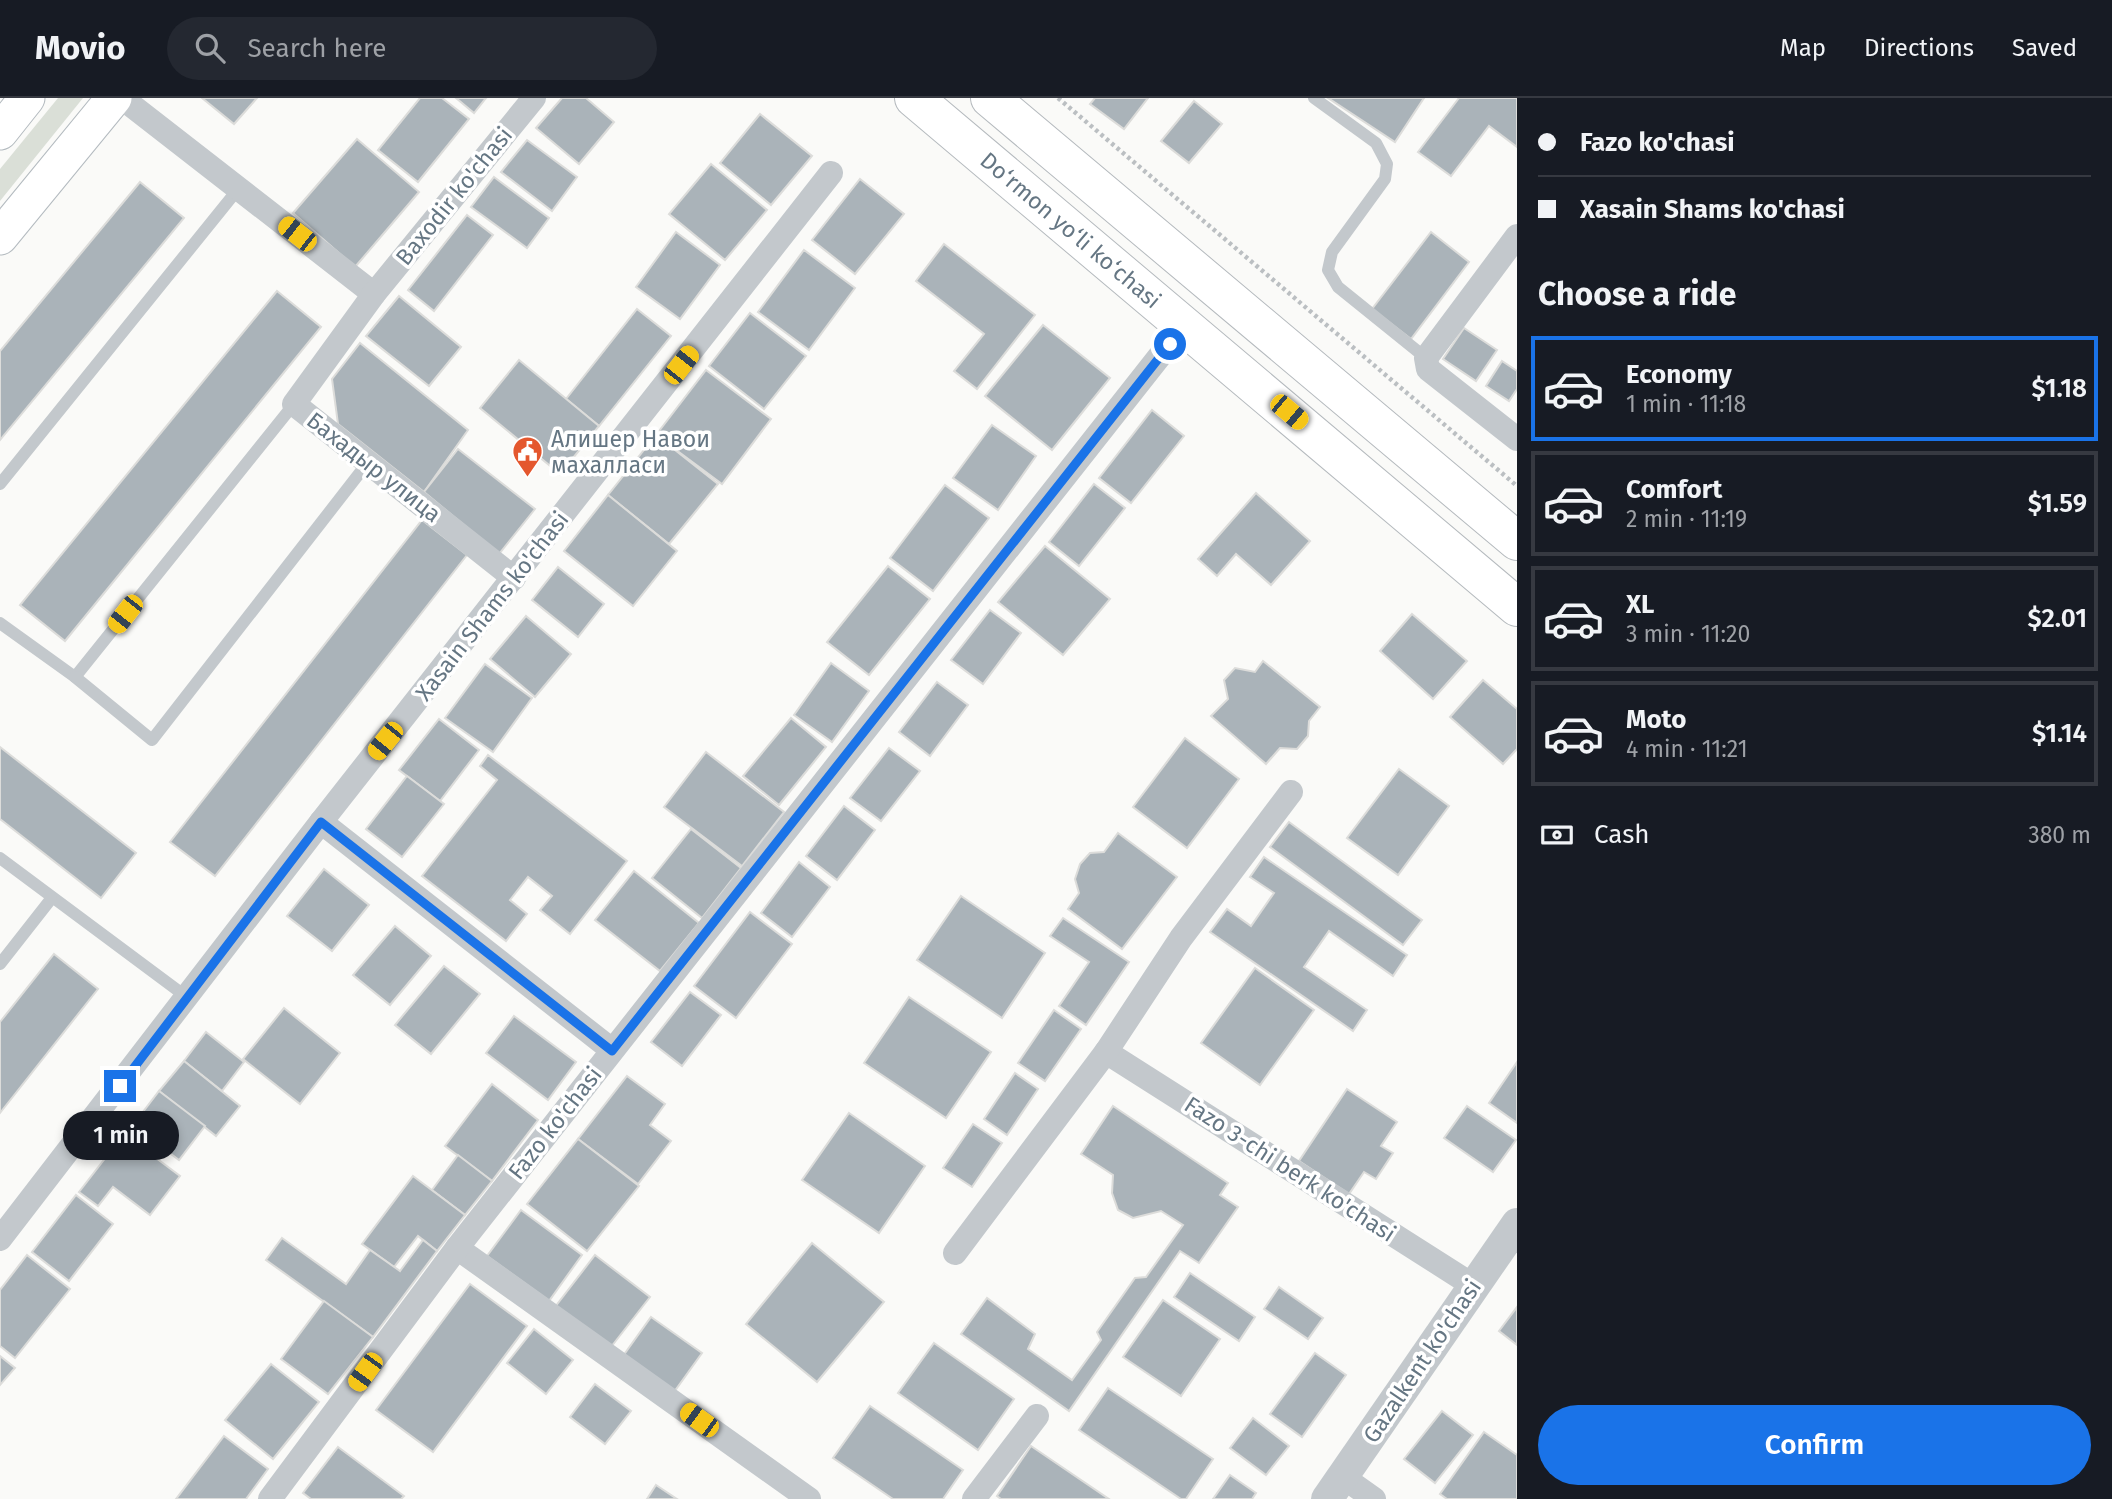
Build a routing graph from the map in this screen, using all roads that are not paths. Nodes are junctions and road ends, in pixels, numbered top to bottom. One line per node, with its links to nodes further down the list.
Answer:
1 (27, 98): 8 (main road)
2 (114, 98): 12 (main road)
3 (122, 98): 10 (street)
4 (534, 98): 13 (street, Baxodir ko'chasi)
5 (914, 98): 14 (main road, Do‘rmon yo‘li ko‘chasi)
6 (990, 98): 20 (main road, Do‘rmon yo‘li ko‘chasi)
7 (1314, 98): 15 (lane)
8 (0, 132)
9 (831, 173): 21 (street, Xasain Shams ko'chasi)
10 (239, 188): 13 (street); 19 (lane)
11 (1517, 236): 15 (street)
12 (0, 237)
13 (374, 294): 16 (street, Бахадыр улица)
14 (1185, 324): 22 (main road, Do‘rmon yo‘li ko‘chasi); 31 (street, Fazo ko'chasi)
15 (1426, 358): 17 (street)
16 (294, 404): 21 (street, Бахадыр улица); 24 (lane)
17 (1517, 439)
18 (362, 470): 24 (lane)
19 (0, 484)
20 (1517, 541)
21 (514, 578): 26 (street, Xasain Shams ko'chasi)
22 (1517, 607)
23 (0, 622): 24 (lane)
24 (75, 677)
25 (1291, 792): 32 (street)
26 (321, 822): 30 (street, Xasain Shams ko'chasi); 31 (street)
27 (0, 858): 28 (lane)
28 (51, 899): 29 (lane); 30 (lane)
29 (0, 964)
30 (188, 998): 34 (street, Xasain Shams ko'chasi)
31 (612, 1051): 35 (street, Fazo ko'chasi)
32 (1106, 1052): 36 (street); 37 (street, Fazo 3-chi berk ko'chasi)
33 (1517, 1224): 37 (street, Gazalkent ko'chasi)
34 (0, 1239)
35 (457, 1248): 40 (street, Fazo ko'chasi); 41 (street)
36 (955, 1253)
37 (1474, 1286): 39 (street, Gazalkent ko'chasi)
38 (1037, 1416): 42 (street)
39 (1335, 1488): 43 (street)
40 (274, 1498)
41 (809, 1499)
42 (974, 1499)
43 (1374, 1499)

